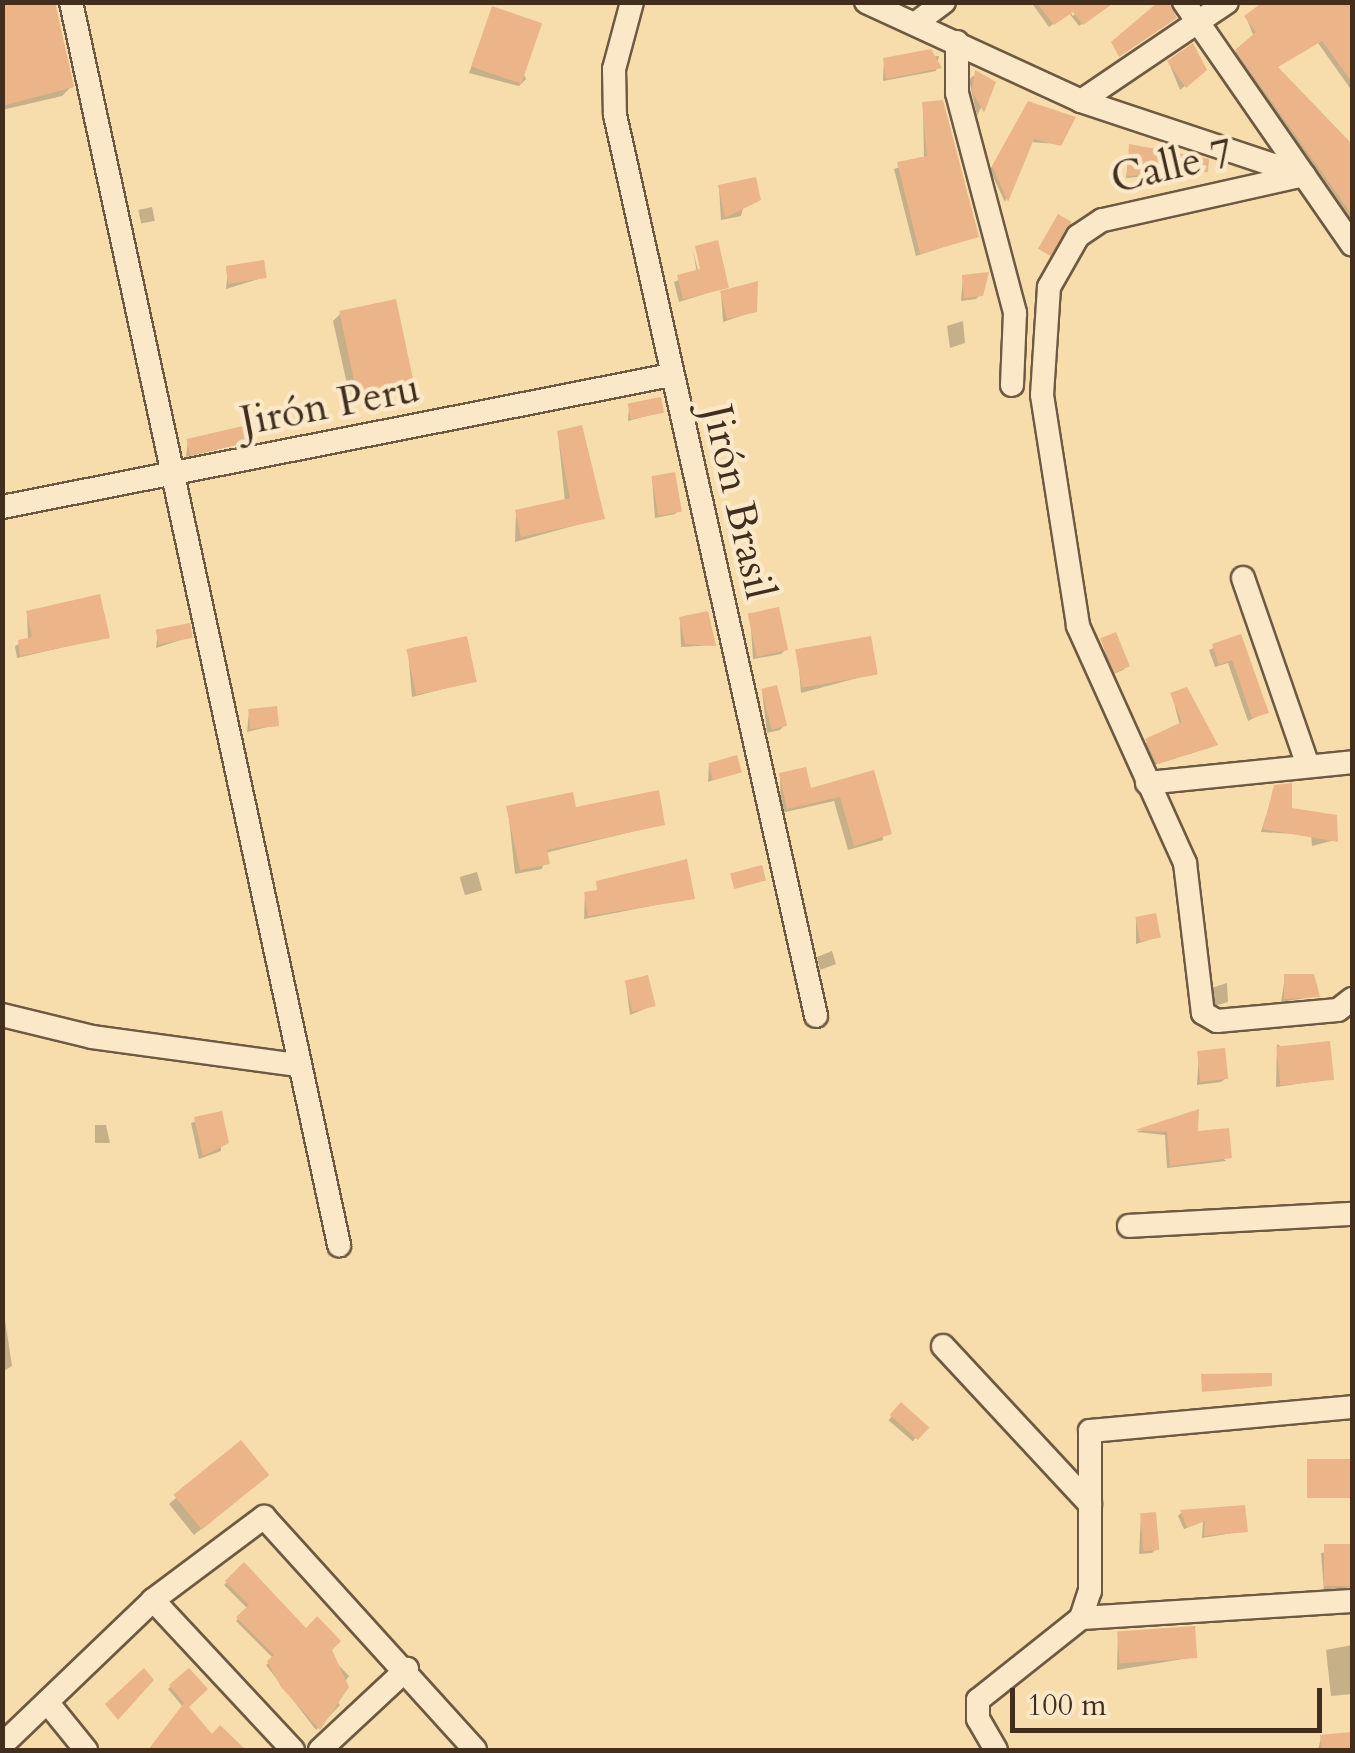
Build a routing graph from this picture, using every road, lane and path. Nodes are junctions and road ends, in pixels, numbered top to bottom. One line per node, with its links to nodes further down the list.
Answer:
1 (71, 2): 17 (street)
2 (632, 2): 15 (street, Jirón Brasil)
3 (944, 2): 8 (street)
4 (1184, 2): 7 (street)
5 (1228, 2): 7 (street)
6 (872, 4): 8 (street)
7 (1198, 22): 10 (street); 11 (street)
8 (916, 23): 9 (street)
9 (957, 42): 10 (street); 14 (street)
10 (1081, 101): 11 (street)
11 (1304, 175): 12 (street); 13 (street, Calle 7)
12 (1352, 245)
13 (1047, 304): 14 (street); 22 (street, Calle 7)
14 (1014, 313): 16 (street)
15 (671, 376): 17 (street, Jirón Peru); 25 (street, Jirón Brasil)
16 (1012, 385)
17 (170, 474): 18 (street, Jirón Peru); 26 (street)
18 (2, 507)
19 (1243, 578): 20 (street)
20 (1306, 760): 21 (street); 22 (street)
21 (1352, 762)
22 (1147, 783): 23 (street, Calle 7)
23 (1352, 999)
24 (2, 1015): 26 (street)
25 (816, 1016)
26 (296, 1064): 29 (street)
27 (1352, 1214): 28 (street)
28 (1130, 1226)
29 (339, 1244)
30 (943, 1346): 32 (street)
31 (1352, 1407): 32 (street)
32 (1090, 1504): 35 (street)
33 (153, 1600): 36 (street); 37 (street); 40 (street)
34 (1352, 1601): 35 (street)
35 (1081, 1618): 43 (street)
36 (408, 1669): 41 (street); 42 (street)
37 (47, 1702): 38 (street); 39 (street)
38 (2, 1745)
39 (86, 1750)
40 (293, 1750)
41 (320, 1750)
42 (475, 1750)
43 (996, 1750)

